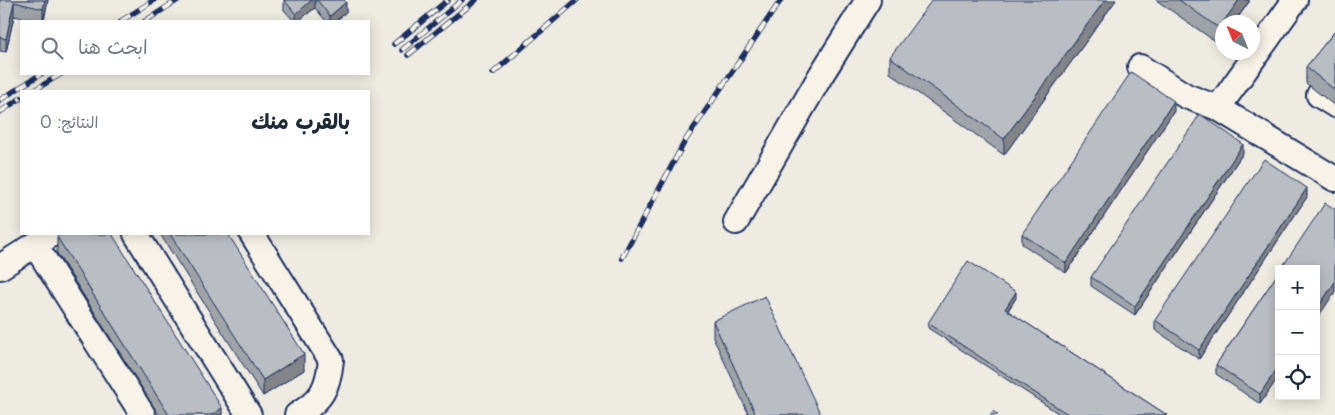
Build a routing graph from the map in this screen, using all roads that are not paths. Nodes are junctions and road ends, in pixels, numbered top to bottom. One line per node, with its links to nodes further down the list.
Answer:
1 (868, 0): 8 (street)
2 (1295, 0): 6 (street)
3 (1140, 67): 6 (street)
4 (1335, 71): 5 (street)
5 (1335, 105)
6 (1218, 108): 7 (street)
7 (1335, 179)
8 (736, 222)
9 (137, 235): 14 (street)
10 (253, 235): 15 (street)
11 (43, 239): 12 (street); 13 (street)
12 (0, 267)
13 (143, 415)
14 (250, 415)
15 (298, 415)

